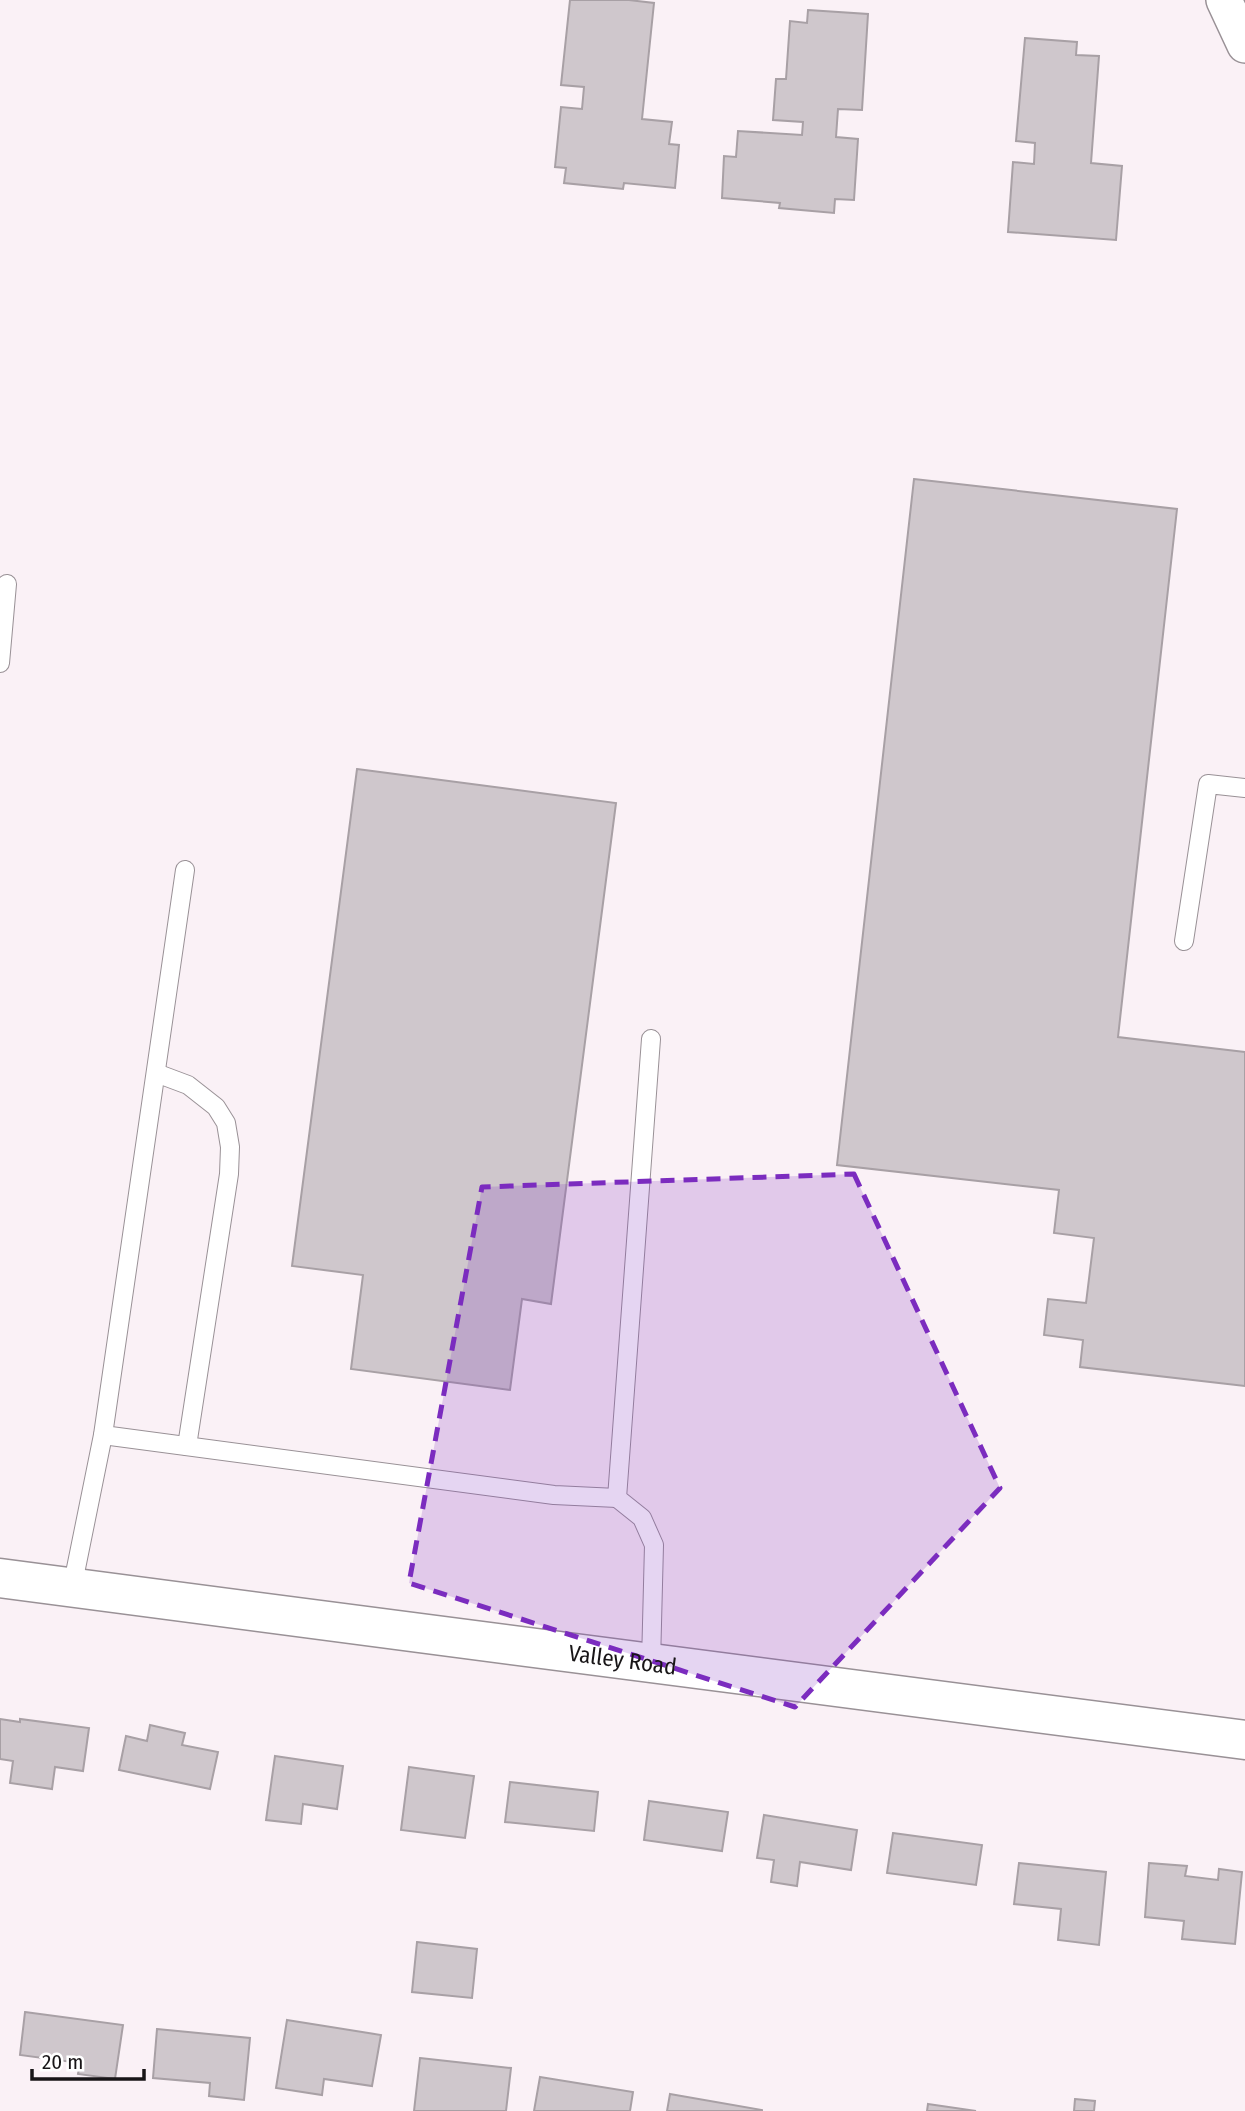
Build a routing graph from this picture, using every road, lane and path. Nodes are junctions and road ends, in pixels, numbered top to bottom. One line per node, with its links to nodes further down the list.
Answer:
1 (1224, 0): 2 (street)
2 (1245, 45)
3 (7, 584): 4 (lane)
4 (0, 663)
5 (1245, 788): 7 (lane)
6 (185, 870): 9 (lane)
7 (1184, 941)
8 (651, 1039): 12 (lane)
9 (156, 1073): 10 (lane); 11 (lane)
10 (103, 1435): 11 (lane); 14 (lane)
11 (187, 1446): 12 (lane)
12 (617, 1497): 15 (lane)
13 (0, 1578): 14 (street, Valley Road)
14 (72, 1588): 15 (street, Valley Road)
15 (651, 1663): 16 (street, Valley Road)
16 (1245, 1740)

